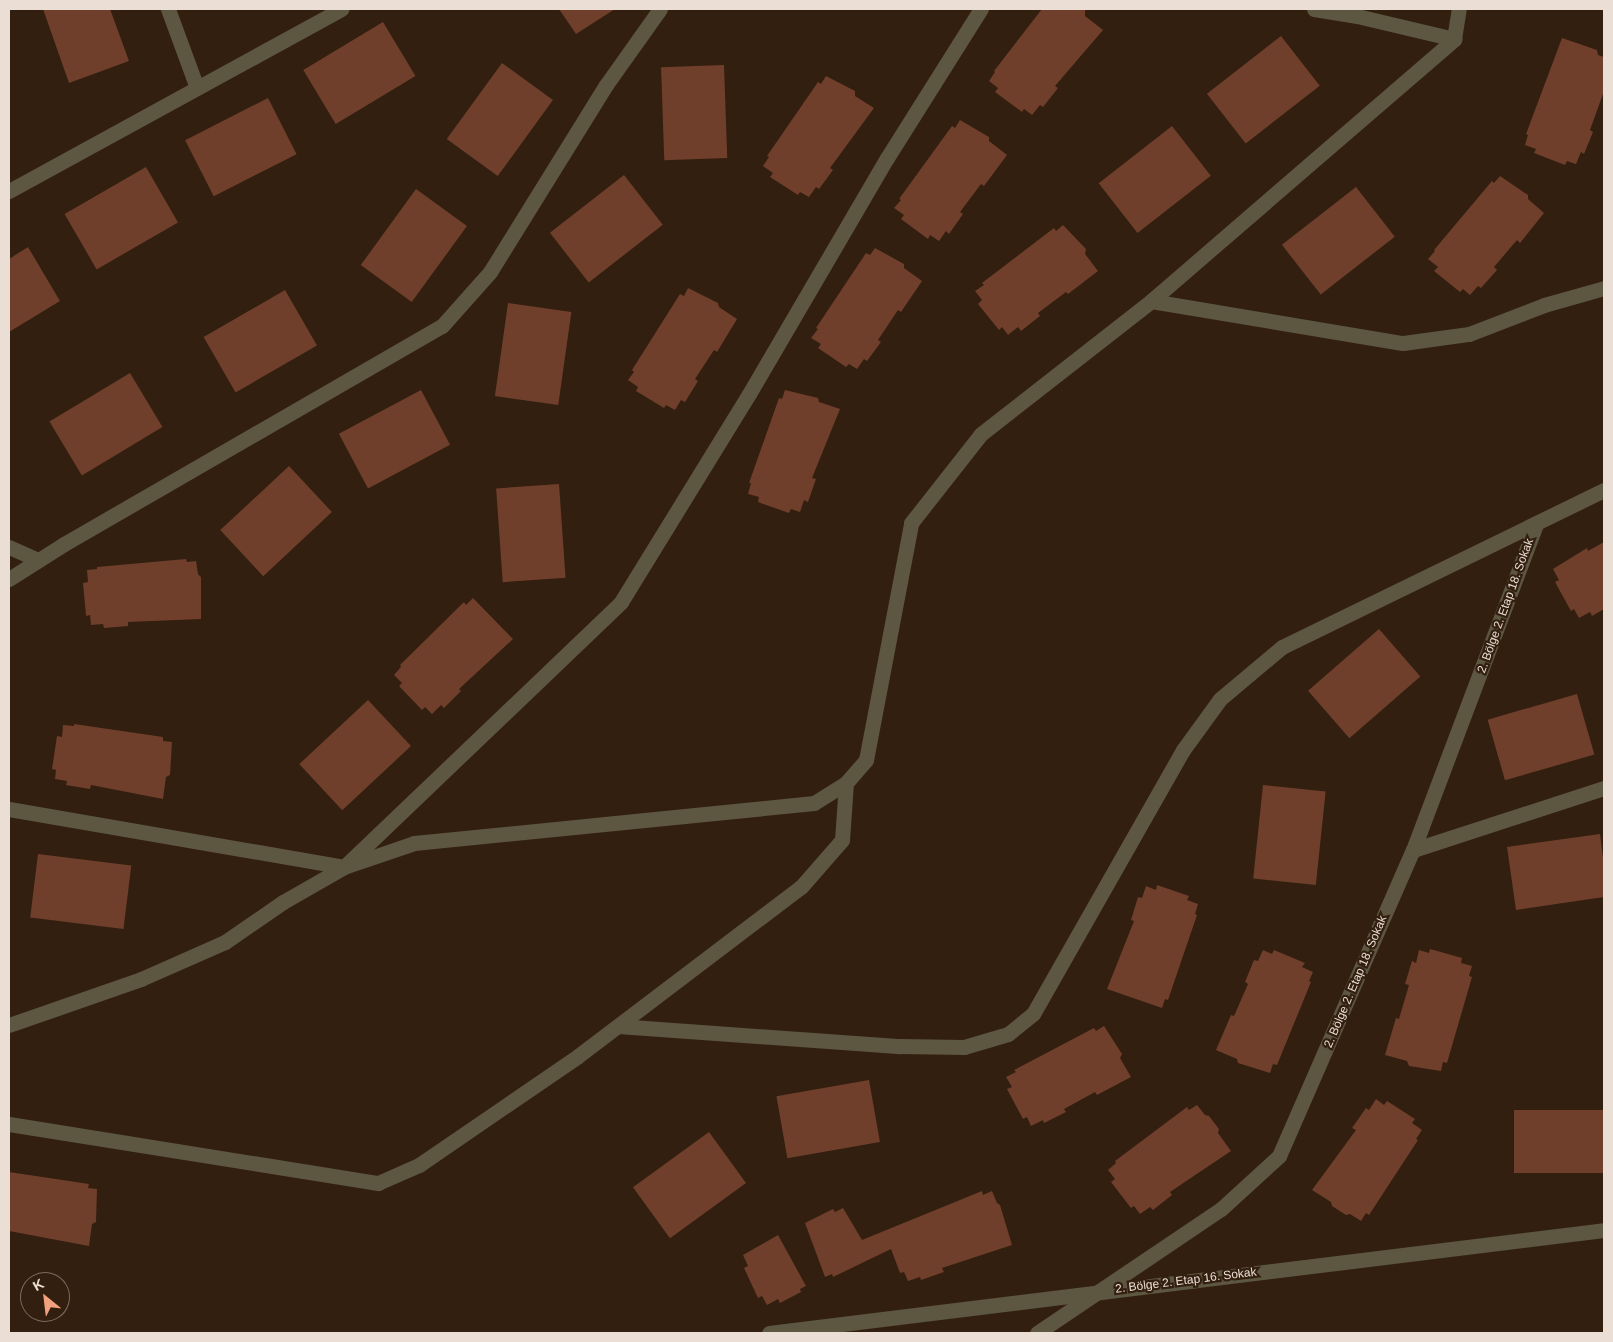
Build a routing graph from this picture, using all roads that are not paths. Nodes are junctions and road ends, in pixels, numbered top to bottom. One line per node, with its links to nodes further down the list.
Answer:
1 (168, 9): 8 (street)
2 (342, 9): 8 (street)
3 (660, 9): 15 (street)
4 (981, 9): 21 (street)
5 (1314, 9): 7 (street)
6 (1459, 9): 7 (street)
7 (1454, 39): 11 (street)
8 (197, 88): 9 (street)
9 (9, 191)
10 (1604, 288): 11 (street)
11 (1151, 301): 17 (street)
12 (1604, 490): 13 (street)
13 (1536, 525): 20 (street, 2. Bölge 2. Etap 18. Sokak); 23 (street)
14 (9, 547): 15 (street)
15 (38, 560): 16 (street)
16 (9, 579)
17 (846, 784): 21 (street); 23 (street)
18 (1604, 788): 20 (street)
19 (9, 809): 21 (street)
20 (1413, 850): 26 (street, 2. Bölge 2. Etap 18. Sokak)
21 (344, 867): 22 (street)
22 (9, 1025)
23 (618, 1026): 24 (street)
24 (9, 1124)
25 (1604, 1230): 26 (street, 2. Bölge 2. Etap 16. Sokak)
26 (1097, 1292): 27 (street, 2. Bölge 2. Etap 16. Sokak); 28 (street, 2. Bölge 2. Etap 18. Sokak)
27 (769, 1333)
28 (1038, 1333)

